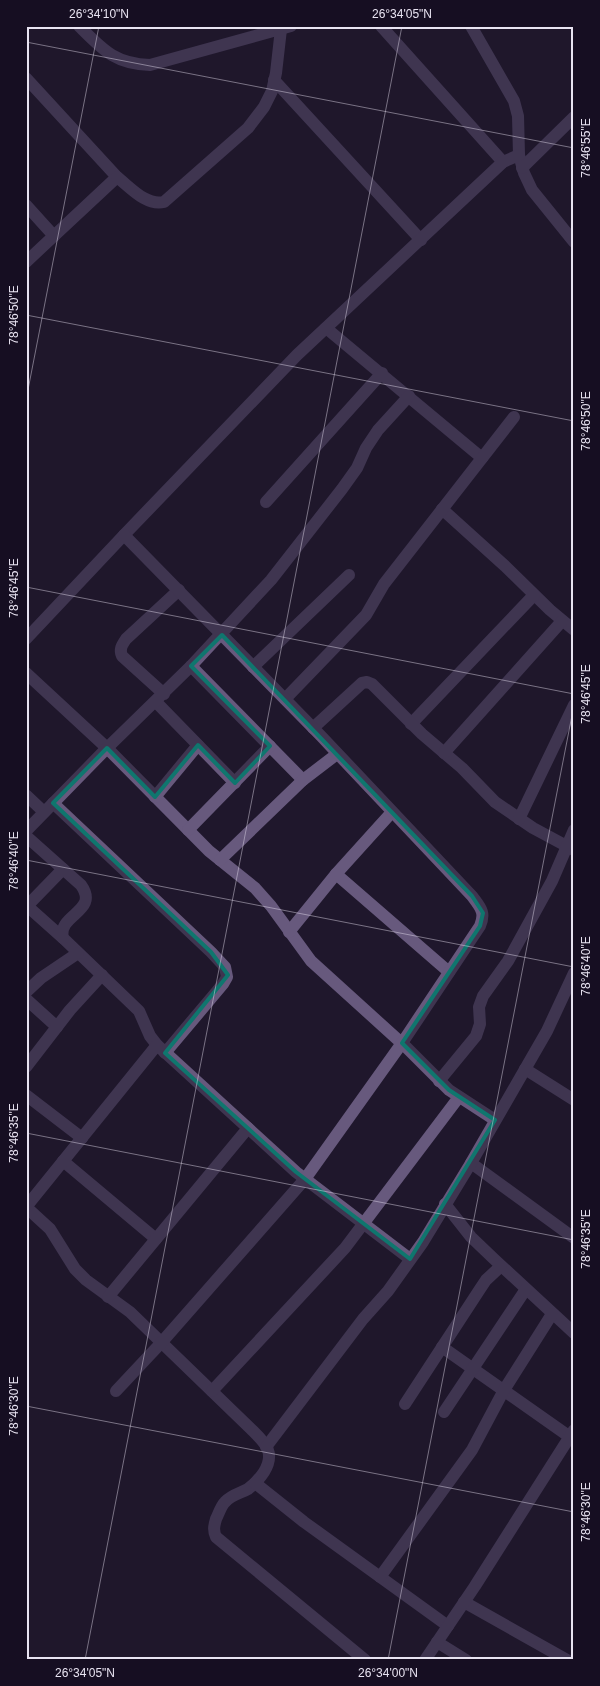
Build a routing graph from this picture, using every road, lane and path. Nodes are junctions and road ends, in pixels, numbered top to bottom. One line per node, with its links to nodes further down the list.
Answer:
1 (80, 26): 4 (street)
2 (381, 26): 9 (street)
3 (471, 26): 8 (street)
4 (286, 28): 6 (street)
5 (26, 78): 11 (street)
6 (274, 80): 11 (street); 14 (street)
7 (574, 117): 10 (street)
8 (519, 155): 9 (street); 10 (street)
9 (503, 162): 14 (street)
10 (522, 168): 15 (street)
11 (118, 177): 13 (street)
12 (26, 206): 13 (street)
13 (54, 236): 16 (street)
14 (421, 240): 17 (street)
15 (574, 242)
16 (26, 262)
17 (326, 328): 18 (street); 24 (street)
18 (382, 373): 19 (street); 22 (street)
19 (409, 396): 21 (street); 30 (street)
20 (514, 417): 21 (street)
21 (482, 458): 23 (street)
22 (266, 502)
23 (442, 509): 27 (street); 36 (street)
24 (124, 535): 26 (street); 31 (street)
25 (349, 575): 33 (street)
26 (178, 590): 30 (street); 35 (street)
27 (534, 595): 28 (street); 38 (street)
28 (562, 621): 29 (street); 43 (street)
29 (574, 630)
30 (222, 634): 32 (street); 33 (street)
31 (26, 639)
32 (191, 666): 35 (street); 41 (street)
33 (254, 667): 36 (street)
34 (26, 673): 42 (street)
35 (160, 698): 40 (street); 42 (street)
36 (285, 699): 39 (street)
37 (574, 705): 51 (street)
38 (411, 724): 39 (street); 43 (street)
39 (313, 728): 44 (street)
40 (198, 745): 46 (street); 48 (street)
41 (270, 746): 45 (street); 46 (street)
42 (107, 748): 48 (street); 49 (street)
43 (444, 753): 51 (street)
44 (337, 754): 45 (street); 50 (street)
45 (303, 780): 57 (street)
46 (235, 783): 52 (street)
47 (26, 795): 49 (street)
48 (155, 797): 52 (street)
49 (49, 808): 54 (street); 72 (street)
50 (392, 812): 59 (street); 64 (street)
51 (518, 819): 56 (street)
52 (188, 830): 57 (street)
53 (574, 830): 56 (street)
54 (26, 831)
55 (26, 836): 58 (street)
56 (570, 848): 75 (street)
57 (220, 860): 61 (street)
58 (63, 868): 60 (street); 62 (street)
59 (336, 874): 61 (street); 64 (street)
60 (27, 906): 62 (street)
61 (289, 932): 71 (street)
62 (63, 938): 63 (street)
63 (78, 953): 66 (street); 67 (street)
64 (449, 972): 71 (street)
65 (574, 973): 69 (street)
66 (102, 975): 70 (street); 72 (street)
67 (26, 992)
68 (26, 999): 70 (street)
69 (569, 999): 74 (street)
70 (57, 1027): 73 (street)
71 (402, 1043): 75 (street); 84 (street)
72 (161, 1049): 80 (street); 81 (street)
73 (26, 1067)
74 (525, 1070): 78 (street); 79 (street)
75 (439, 1081): 77 (street)
76 (26, 1095): 81 (street)
77 (459, 1097): 79 (street); 87 (street)
78 (574, 1100)
79 (495, 1120): 83 (street)
80 (248, 1128): 84 (street); 89 (street)
81 (82, 1138): 82 (street)
82 (64, 1161): 86 (street); 89 (street)
83 (471, 1162): 85 (street); 88 (street)
84 (305, 1179): 87 (street); 96 (street)
85 (445, 1204): 90 (street); 91 (street)
86 (26, 1207): 93 (street)
87 (364, 1224): 90 (street); 101 (street)
88 (574, 1238)
89 (156, 1239): 93 (street)
90 (410, 1259): 105 (street)
91 (501, 1266): 92 (street); 97 (street)
92 (526, 1289): 94 (street); 98 (street)
93 (108, 1297): 96 (street)
94 (552, 1314): 95 (street); 99 (street)
95 (574, 1334)
96 (161, 1343): 100 (street); 101 (street)
97 (442, 1347): 98 (street); 102 (street)
98 (473, 1369): 99 (street); 103 (street)
99 (504, 1390): 104 (street); 107 (street)
100 (116, 1391)
101 (212, 1391): 105 (street)
102 (405, 1404)
103 (444, 1412)
104 (572, 1434): 108 (street)
105 (266, 1447): 106 (street)
106 (255, 1483): 107 (street); 111 (street)
107 (380, 1577): 109 (street)
108 (464, 1602): 109 (street); 114 (street)
109 (448, 1626): 110 (street)
110 (437, 1642): 112 (street); 113 (street)
111 (366, 1660)
112 (425, 1660)
113 (466, 1660)
114 (567, 1660)

